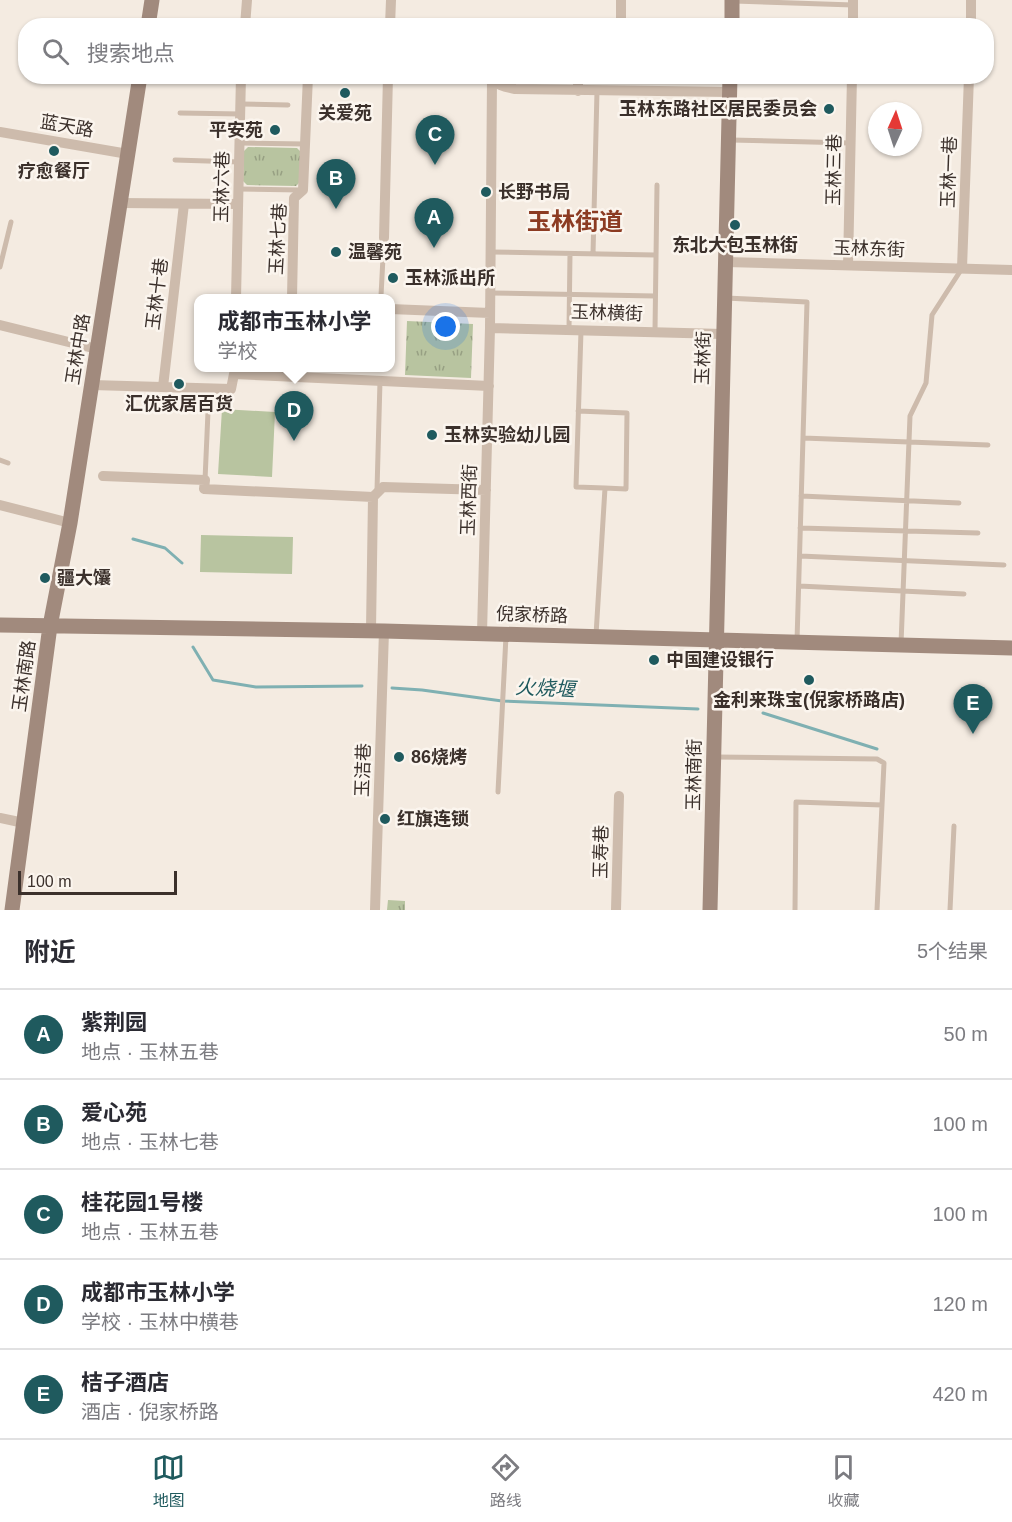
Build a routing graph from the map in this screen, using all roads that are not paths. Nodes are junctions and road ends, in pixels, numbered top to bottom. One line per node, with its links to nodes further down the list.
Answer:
1 (152, 0): 8 (main road)
2 (247, 0): 9 (street)
3 (391, 0): 10 (street)
4 (621, 0): 11 (street)
5 (971, 0): 14 (street)
6 (732, 1): 7 (lane); 12 (main road)
7 (853, 2): 13 (street)
8 (149, 18)
9 (246, 18)
10 (390, 18)
11 (621, 18)
12 (732, 18)
13 (853, 18)
14 (970, 18)
15 (139, 84): 35 (main road, 玉林中路)
16 (241, 84): 28 (street, 玉林六巷)
17 (308, 84): 34 (street, 玉林七巷)
18 (388, 84): 45 (street)
19 (491, 84): 46 (street, 玉林西街)
20 (498, 84): 25 (street)
21 (578, 84): 25 (street)
22 (730, 84): 26 (street); 31 (main road, 玉林街)
23 (852, 84): 33 (street, 玉林三巷)
24 (969, 84): 53 (street, 玉林一巷)
25 (578, 91): 26 (street)
26 (597, 91): 48 (lane)
27 (288, 105): 28 (lane)
28 (241, 109): 29 (lane); 32 (street, 玉林六巷)
29 (180, 113)
30 (0, 132): 35 (street, 蓝天路)
31 (729, 140): 33 (lane); 50 (main road, 玉林街)
32 (240, 143): 34 (lane); 37 (street, 玉林六巷)
33 (850, 143): 51 (street, 玉林三巷)
34 (305, 144): 40 (street, 玉林七巷)
35 (128, 153): 41 (main road, 玉林中路)
36 (175, 160): 37 (lane)
37 (240, 162): 39 (street, 玉林六巷)
38 (657, 185): 49 (lane)
39 (239, 189): 40 (lane); 43 (street, 玉林六巷)
40 (303, 190): 57 (street, 玉林七巷)
41 (120, 203): 42 (street); 70 (main road, 玉林中路)
42 (184, 204): 43 (street); 76 (street, 玉林十巷)
43 (238, 204): 56 (street, 玉林六巷)
44 (11, 222): 52 (lane)
45 (384, 238): 58 (lane)
46 (491, 252): 47 (lane); 55 (street, 玉林西街)
47 (570, 254): 48 (lane); 59 (lane)
48 (593, 254): 49 (lane)
49 (655, 255): 60 (lane)
50 (726, 262): 51 (street, 玉林东街); 61 (main road, 玉林街)
51 (848, 265): 53 (street, 玉林东街)
52 (0, 267)
53 (962, 268): 54 (street, 玉林东街); 80 (lane)
54 (1012, 270)
55 (490, 293): 59 (lane); 63 (street, 玉林西街)
56 (236, 294)
57 (292, 294)
58 (381, 294)
59 (569, 295): 60 (lane); 66 (lane)
60 (655, 297): 68 (lane)
61 (725, 298): 69 (main road, 玉林街); 79 (lane)
62 (395, 309): 63 (street)
63 (490, 313): 65 (street, 玉林西街)
64 (0, 325): 70 (street)
65 (490, 328): 66 (street, 玉林横街); 75 (street, 玉林西街)
66 (569, 328): 67 (street, 玉林横街)
67 (581, 329): 68 (street, 玉林横街); 78 (lane)
68 (655, 331): 69 (street, 玉林横街)
69 (723, 334): 109 (main road, 玉林街)
70 (98, 349): 74 (main road, 玉林中路)
71 (234, 372): 77 (street)
72 (249, 372): 73 (street)
73 (380, 381): 75 (street); 88 (lane)
74 (92, 385): 76 (street); 93 (main road, 玉林中路)
75 (489, 386): 87 (street, 玉林西街)
76 (163, 387): 77 (street)
77 (209, 389): 85 (lane)
78 (578, 411): 86 (lane); 86 (lane)
79 (803, 438): 80 (lane); 89 (lane)
80 (909, 442): 81 (lane); 90 (lane)
81 (987, 445)
82 (0, 460): 83 (lane)
83 (8, 463)
84 (103, 476): 85 (street)
85 (205, 480): 88 (street)
86 (605, 488): 108 (lane)
87 (486, 490): 88 (street); 106 (street, 玉林西街)
88 (375, 495): 105 (street, 玉洁巷)
89 (801, 496): 90 (lane); 94 (lane)
90 (907, 501): 91 (lane); 95 (lane)
91 (959, 503)
92 (0, 505): 93 (street)
93 (70, 523): 104 (main road, 玉林中路)
94 (800, 528): 95 (lane); 97 (lane)
95 (906, 531): 96 (lane); 98 (lane)
96 (978, 533)
97 (800, 556): 98 (lane); 100 (lane)
98 (904, 561): 99 (lane); 101 (lane)
99 (1004, 565)
100 (799, 586): 101 (lane); 110 (lane)
101 (903, 591): 102 (lane); 111 (lane)
102 (964, 594)
103 (0, 625): 104 (main road, 倪家桥路)
104 (50, 626): 105 (main road, 倪家桥路); 118 (main road, 玉林南路)
105 (377, 631): 106 (main road, 倪家桥路); 121 (street, 玉洁巷)
106 (482, 633): 107 (main road, 倪家桥路)
107 (506, 634): 108 (main road, 倪家桥路); 114 (lane)
108 (596, 637): 109 (main road, 倪家桥路)
109 (717, 640): 110 (main road, 倪家桥路); 113 (main road, 玉林南街)
110 (797, 642): 111 (main road, 倪家桥路)
111 (901, 645): 112 (main road, 倪家桥路)
112 (1012, 648)
113 (714, 757): 116 (lane); 123 (main road, 玉林南街)
114 (498, 792)
115 (619, 796): 122 (street, 玉寿巷)
116 (882, 805): 124 (lane); 125 (lane)
117 (0, 818): 118 (street)
118 (24, 823): 120 (main road, 玉林南路)
119 (954, 826): 126 (lane)
120 (12, 910)
121 (375, 910)
122 (616, 910)
123 (710, 910)
124 (795, 910)
125 (877, 910)
126 (951, 910)

